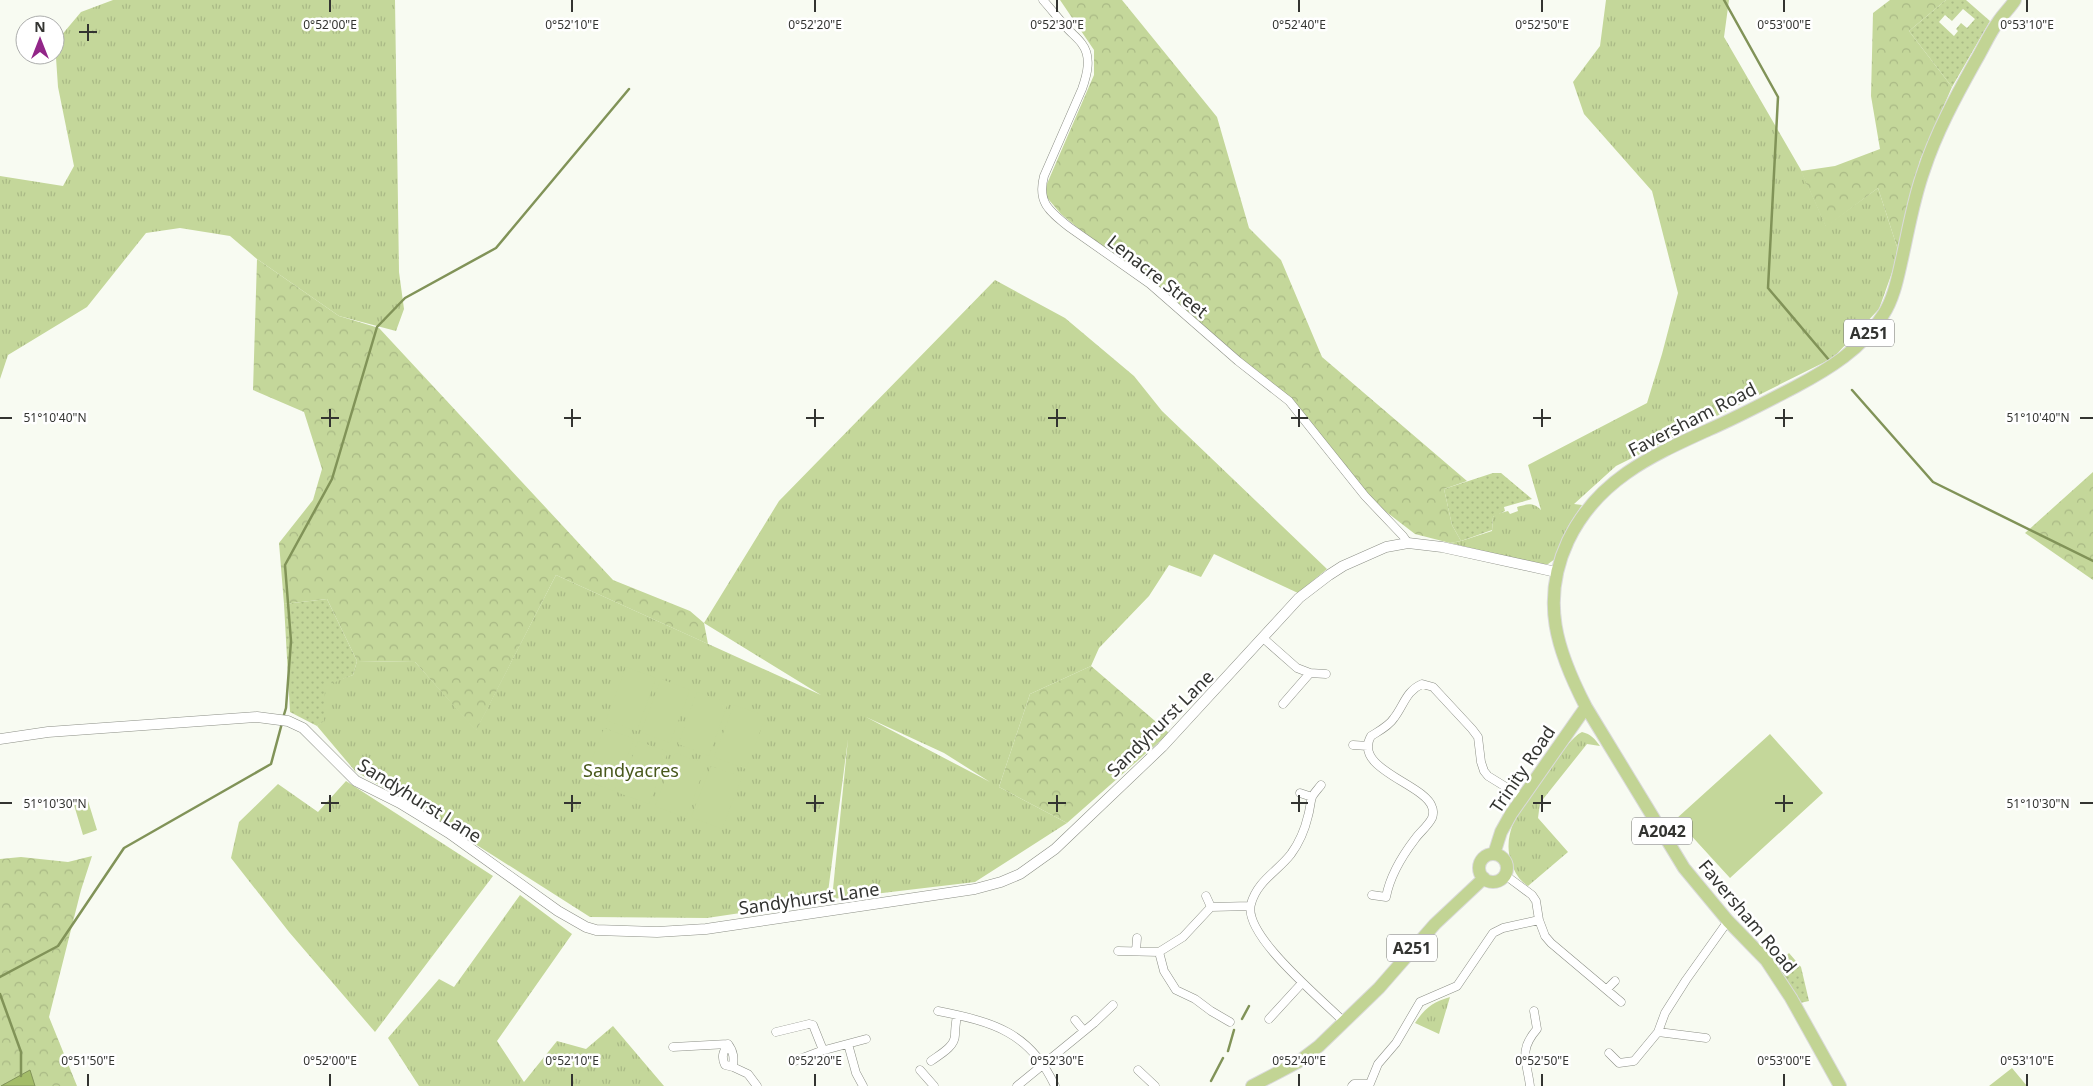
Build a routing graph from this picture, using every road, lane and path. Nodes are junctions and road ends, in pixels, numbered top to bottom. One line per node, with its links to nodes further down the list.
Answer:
1 (1043, 0): 3 (street, Lenacre Street)
2 (2015, 0): 4 (main road, Faversham Road / A251)
3 (1408, 543): 4 (street, Sandyhurst Lane); 5 (street, Sandyhurst Lane)
4 (1556, 572): 9 (main road, Faversham Road / A251)
5 (1263, 638): 6 (street); 10 (street, Sandyhurst Lane)
6 (1310, 674): 7 (street); 8 (street)
7 (1326, 674)
8 (1283, 704)
9 (1586, 707): 16 (main road, Trinity Road); 25 (main road, Faversham Road / A2042)
10 (0, 740)
11 (1353, 745): 12 (street)
12 (1368, 746): 16 (street); 20 (street)
13 (1321, 785): 15 (street)
14 (1300, 793): 15 (street)
15 (1312, 797): 22 (street)
16 (1522, 797): 17 (main road, Trinity Road)
17 (1494, 854): 18 (main road); 19 (main road, Trinity Road)
18 (1505, 875): 19 (main road); 24 (street)
19 (1484, 878): 41 (main road, A251)
20 (1372, 895)
21 (1206, 896): 23 (street)
22 (1250, 906): 23 (street); 31 (street)
23 (1211, 908): 29 (street)
24 (1539, 920): 32 (street); 59 (street)
25 (1728, 921): 46 (street); 68 (main road, Faversham Road / A2042)
26 (1137, 938): 28 (street)
27 (1118, 951): 28 (street)
28 (1136, 952): 29 (street)
29 (1159, 952): 40 (street)
30 (1615, 981): 32 (street)
31 (1302, 983): 38 (street); 41 (street)
32 (1608, 989): 33 (street)
33 (1621, 1002)
34 (1113, 1005): 44 (street)
35 (1534, 1011): 42 (street)
36 (938, 1012): 37 (street)
37 (957, 1015): 53 (street); 55 (street)
38 (1269, 1019)
39 (1075, 1020): 44 (street)
40 (1230, 1022)
41 (1345, 1023): 65 (main road, A251)
42 (1536, 1029): 43 (street); 67 (street)
43 (1546, 1030)
44 (1084, 1031): 55 (street)
45 (776, 1032): 51 (street)
46 (1658, 1032): 47 (street); 52 (street)
47 (1706, 1038)
48 (866, 1039): 49 (street)
49 (848, 1044): 51 (street); 61 (street)
50 (673, 1047): 60 (street)
51 (823, 1050): 54 (street)
52 (1608, 1053)
53 (931, 1061)
54 (792, 1062)
55 (1043, 1065): 63 (street); 64 (street)
56 (920, 1070): 62 (street)
57 (1138, 1070): 58 (street)
58 (1150, 1085)
59 (1369, 1085): 66 (street)
60 (757, 1086)
61 (863, 1086)
62 (934, 1086)
63 (1017, 1086)
64 (1055, 1086)
65 (1252, 1086)
66 (1352, 1086)
67 (1530, 1086)
68 (1840, 1086)

